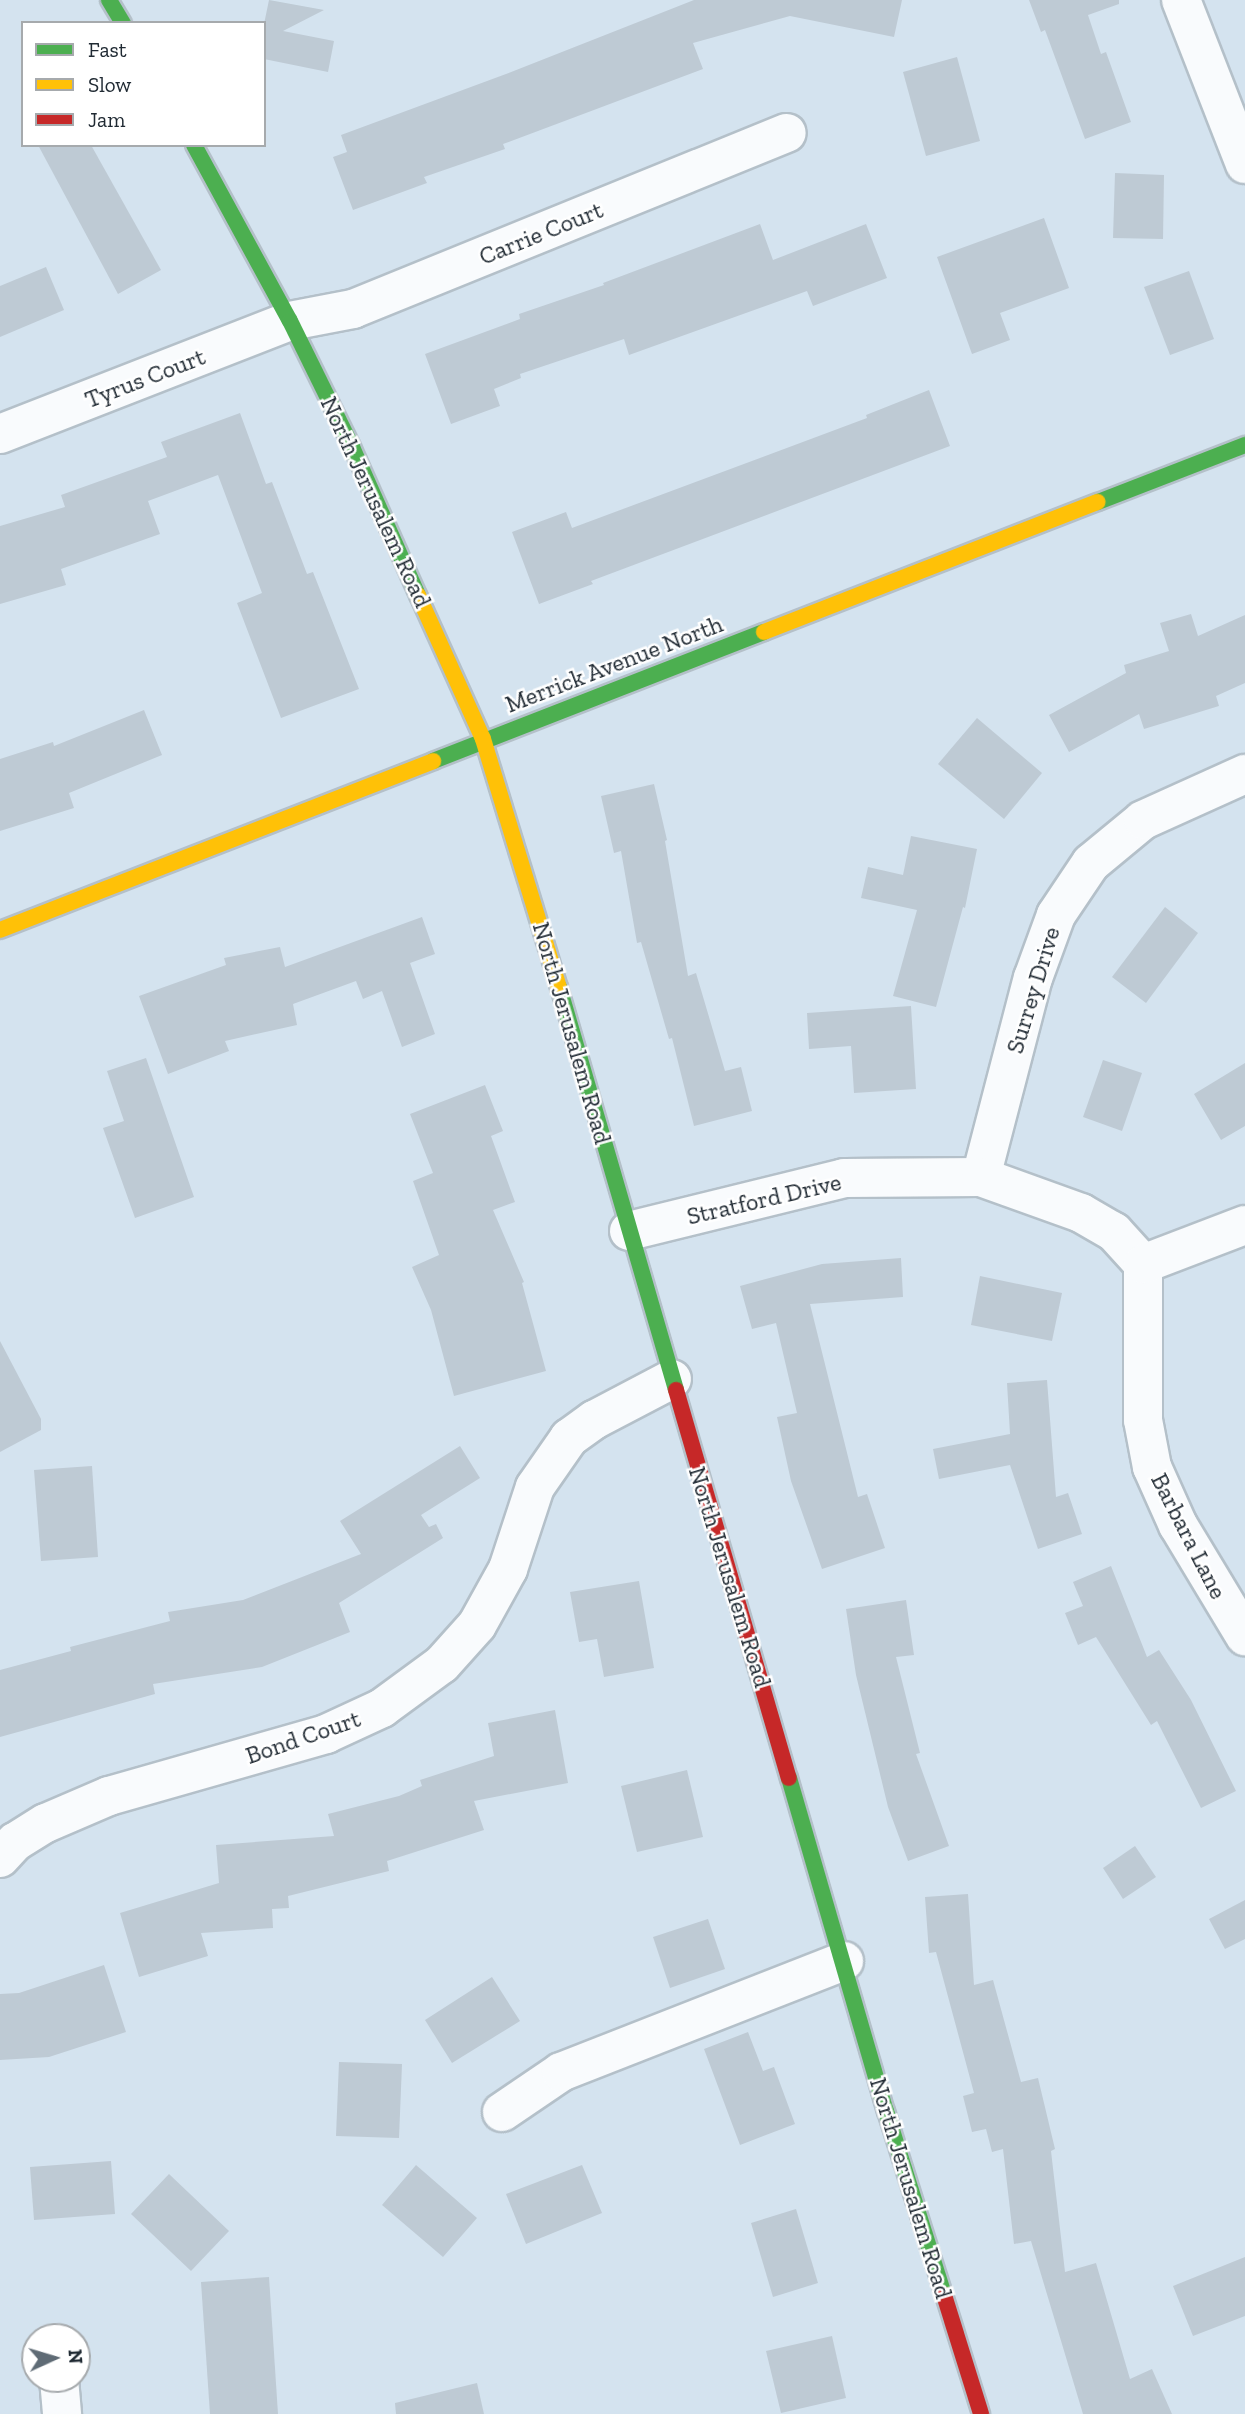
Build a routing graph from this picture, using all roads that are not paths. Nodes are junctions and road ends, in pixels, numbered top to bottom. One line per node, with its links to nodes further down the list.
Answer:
1 (109, 0): 3 (main road)
2 (1193, 4): 6 (street)
3 (122, 21)
4 (787, 133): 7 (street, Carrie Court)
5 (195, 147): 7 (main road, North Jerusalem Road)
6 (1245, 164)
7 (290, 321): 8 (street, Tyrus Court); 10 (main road, North Jerusalem Road)
8 (0, 434)
9 (1245, 445): 10 (main road, Merrick Avenue North)
10 (483, 739): 12 (main road, Merrick Avenue North); 15 (main road, North Jerusalem Road)
11 (1245, 774): 13 (street, Surrey Drive)
12 (0, 930)
13 (981, 1177): 15 (street, Stratford Drive); 16 (street, Stratford Drive)
14 (1245, 1225): 16 (street)
15 (629, 1231): 17 (main road, North Jerusalem Road)
16 (1143, 1264): 18 (street, Barbara Lane)
17 (671, 1379): 19 (street, Bond Court); 20 (main road, North Jerusalem Road)
18 (1245, 1636)
19 (0, 1858)
20 (844, 1961): 21 (street); 24 (main road, North Jerusalem Road)
21 (502, 2112)
22 (61, 2393): 23 (street)
23 (62, 2414)
24 (981, 2414)

